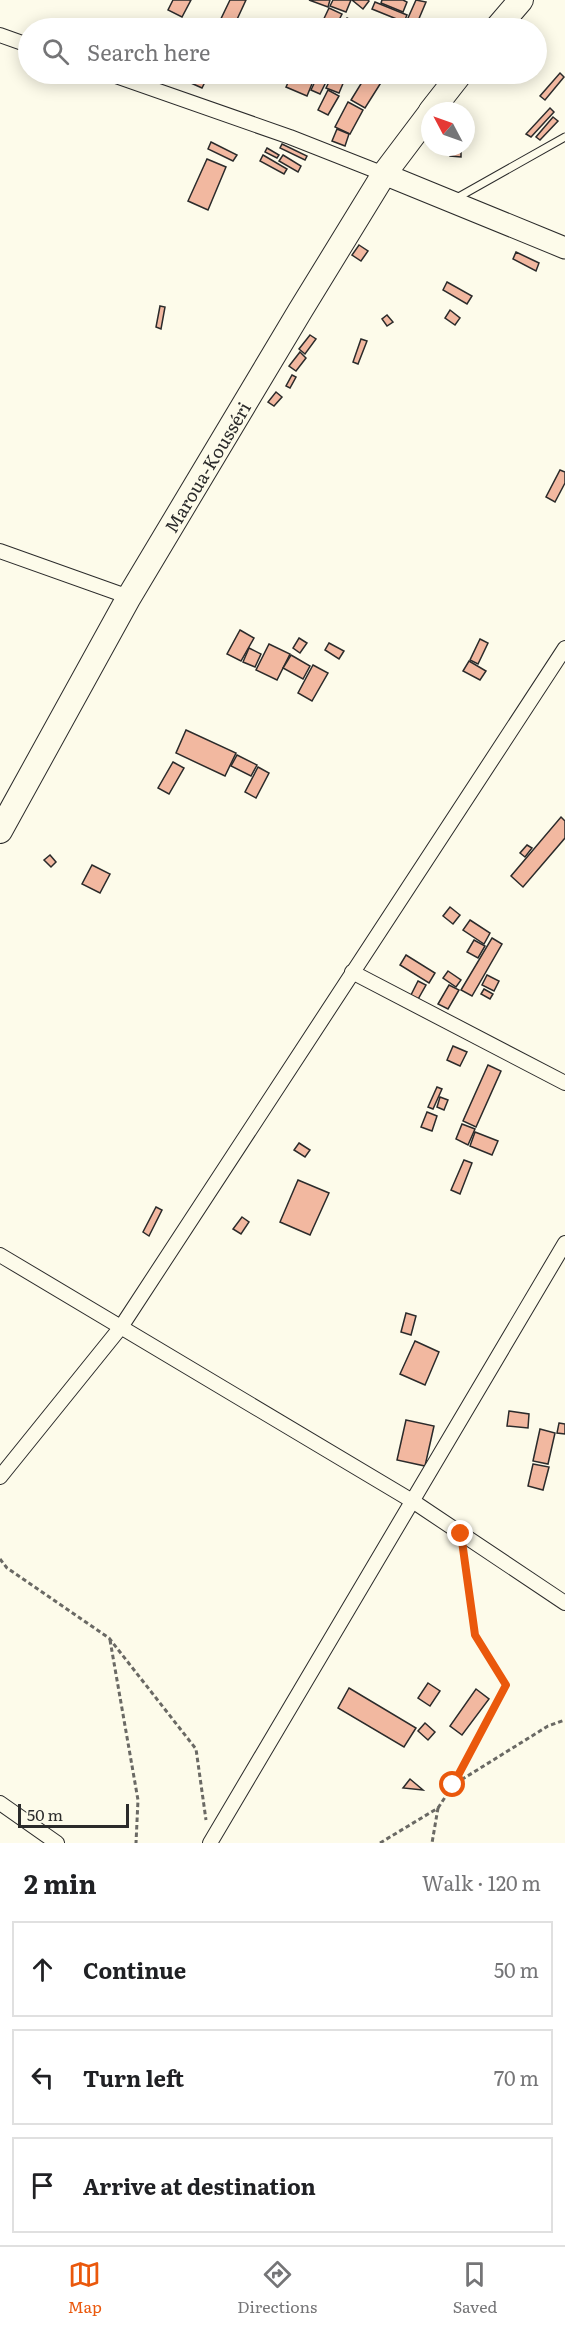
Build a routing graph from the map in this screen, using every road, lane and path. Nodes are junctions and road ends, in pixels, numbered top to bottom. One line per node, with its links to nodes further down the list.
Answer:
1 (520, 0): 2 (highway)
2 (505, 18)
3 (0, 35): 4 (street)
4 (18, 41)
5 (139, 84): 10 (street)
6 (452, 84): 7 (highway, Maroua-Kousséri)
7 (438, 102)
8 (421, 125): 10 (highway, Maroua-Kousséri)
9 (565, 137): 11 (lane)
10 (384, 174): 11 (main road); 14 (highway, Maroua-Kousséri)
11 (451, 202): 12 (main road)
12 (565, 248)
13 (0, 551): 14 (street)
14 (129, 597): 16 (highway, Maroua-Kousséri)
15 (564, 653): 17 (street)
16 (0, 831)
17 (352, 972): 18 (street); 21 (street)
18 (565, 1083)
19 (565, 1243): 23 (street)
20 (0, 1255): 21 (street)
21 (120, 1327): 22 (street); 23 (street)
22 (0, 1477)
23 (414, 1502): 24 (street); 32 (street)
24 (461, 1534): 26 (street); 29 (path)
25 (0, 1560): 27 (path)
26 (565, 1603)
27 (109, 1638): 32 (path); 34 (path)
28 (565, 1720): 29 (path)
29 (453, 1785): 31 (path)
30 (0, 1803): 33 (street)
31 (438, 1808): 35 (path); 36 (path)
32 (209, 1837)
33 (57, 1843)
34 (136, 1843)
35 (380, 1843)
36 (432, 1843)

